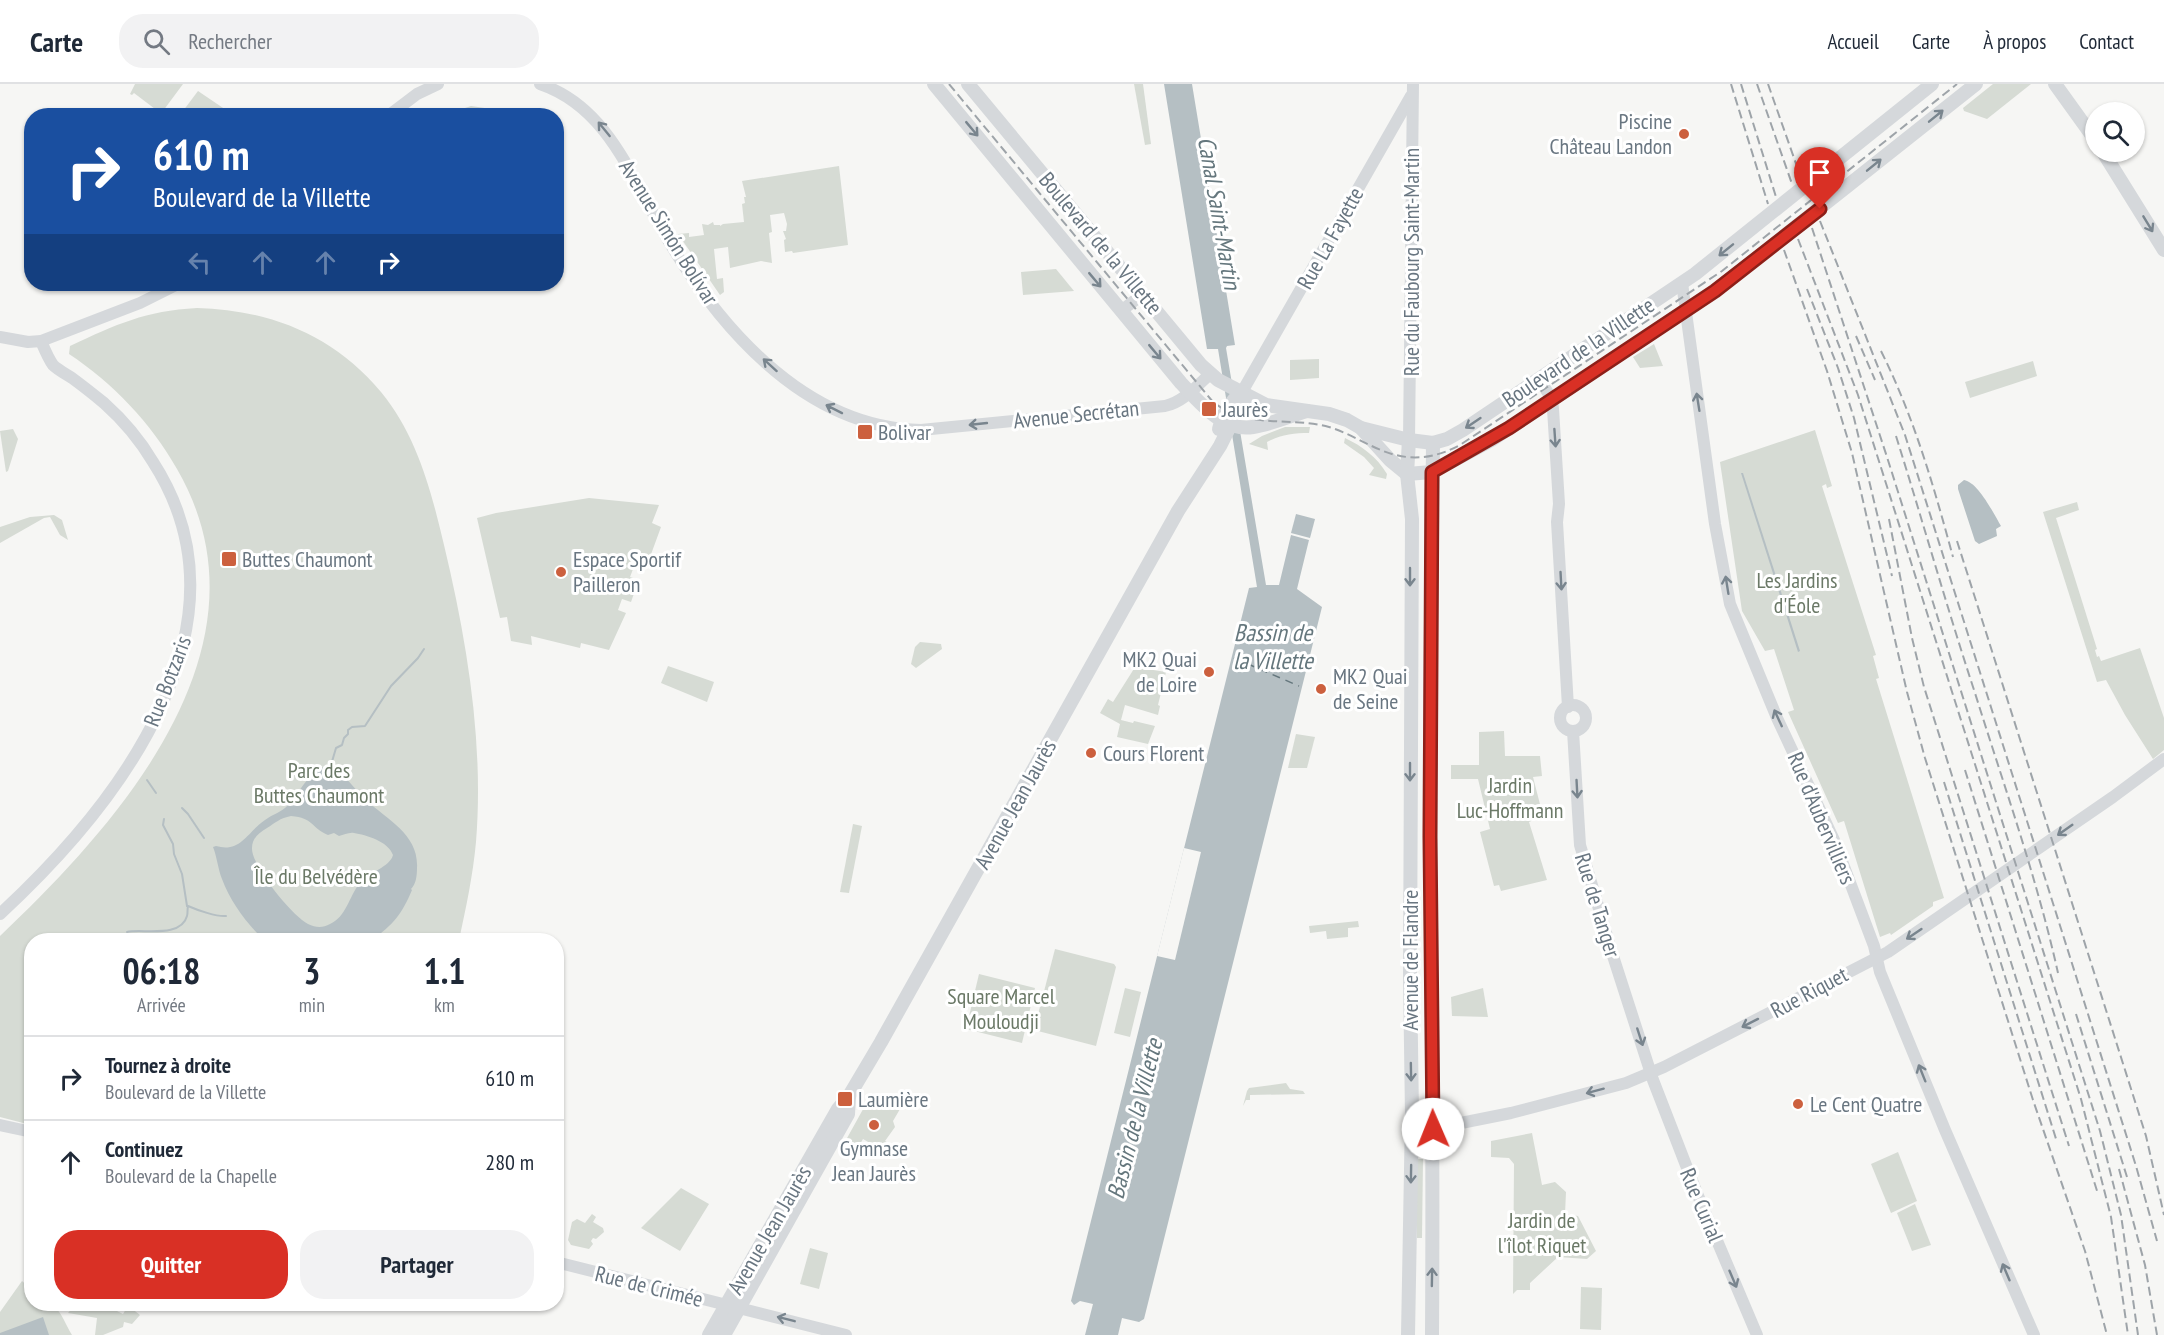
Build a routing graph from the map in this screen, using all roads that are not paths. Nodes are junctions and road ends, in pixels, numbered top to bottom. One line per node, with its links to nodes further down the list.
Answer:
1 (438, 84): 9 (street)
2 (540, 84): 28 (street, Avenue Simón Bolívar, one-way to 2)
3 (934, 84): 17 (main road, Boulevard de la Villette, one-way to 17)
4 (968, 84): 15 (main road, Boulevard de la Villette)
5 (1932, 84): 13 (main road, Boulevard de la Villette, one-way to 13)
6 (1976, 84): 16 (main road, Boulevard de la Villette, one-way to 6)
7 (2055, 84): 10 (main road)
8 (1414, 87): 23 (street, Rue La Fayette); 29 (street, Rue du Faubourg Saint-Martin)
9 (399, 108)
10 (2085, 126)
11 (2109, 162): 12 (main road, one-way to 12)
12 (2164, 250)
13 (1682, 283): 16 (street, Rue d'Aubervilliers); 21 (main road, Boulevard de la Villette)
14 (165, 291): 19 (street)
15 (1143, 294): 17 (street); 20 (main road, Boulevard de la Villette)
16 (1687, 309): 24 (main road, Boulevard de la Villette); 37 (street, Rue d'Aubervilliers, one-way to 16)
17 (1121, 311): 22 (main road, Boulevard de la Villette, one-way to 22)
18 (0, 337): 19 (street)
19 (41, 340): 36 (street, Rue Botzaris)
20 (1210, 374): 22 (street, Avenue Secrétan); 23 (main road, Boulevard de la Villette)
21 (1539, 379): 24 (street); 30 (main road, Boulevard de la Villette, one-way to 30)
22 (1190, 392): 26 (main road, Boulevard de la Villette); 28 (street, Avenue Secrétan, one-way to 28)
23 (1242, 392): 25 (main road, Boulevard de la Villette); 26 (main road, Avenue Jean Jaurès)
24 (1552, 399): 31 (main road, Boulevard de la Villette); 33 (street, one-way to 33)
25 (1310, 411): 26 (main road); 27 (main road, Boulevard de la Villette)
26 (1226, 423): 44 (main road, Avenue Jean Jaurès)
27 (1361, 428): 29 (main road); 32 (main road)
28 (931, 429)
29 (1409, 440): 30 (main road); 32 (main road, Avenue de Flandre)
30 (1433, 443): 31 (main road, Avenue de Flandre)
31 (1432, 472): 32 (main road, Boulevard de la Villette); 40 (main road, Avenue de Flandre)
32 (1407, 474): 42 (main road, Avenue de Flandre, one-way to 42)
33 (1568, 706): 34 (street); 34 (street)
34 (1573, 731): 38 (street, Rue de Tanger, one-way to 38)
35 (2164, 759): 37 (street, Rue Riquet, one-way to 37)
36 (0, 914)
37 (1876, 957): 38 (street, Rue Riquet, one-way to 38); 45 (street, Rue d'Aubervilliers, one-way to 37)
38 (1651, 1073): 40 (street, Rue Riquet, one-way to 40); 51 (street, Rue Curial, one-way to 51)
39 (0, 1125): 41 (street)
40 (1433, 1129): 42 (street, Rue Riquet); 50 (main road, Avenue de Flandre, one-way to 40)
41 (24, 1130)
42 (1411, 1133): 49 (main road, Avenue de Flandre, one-way to 49)
43 (564, 1264): 44 (street, Rue de Crimée)
44 (732, 1306): 46 (main road, Avenue Jean Jaurès); 47 (main road, Avenue Jean Jaurès); 48 (street, Rue de Crimée, one-way to 44)
45 (2032, 1330)
46 (708, 1335)
47 (724, 1335)
48 (846, 1335)
49 (1408, 1335)
50 (1432, 1335)
51 (1757, 1335)

